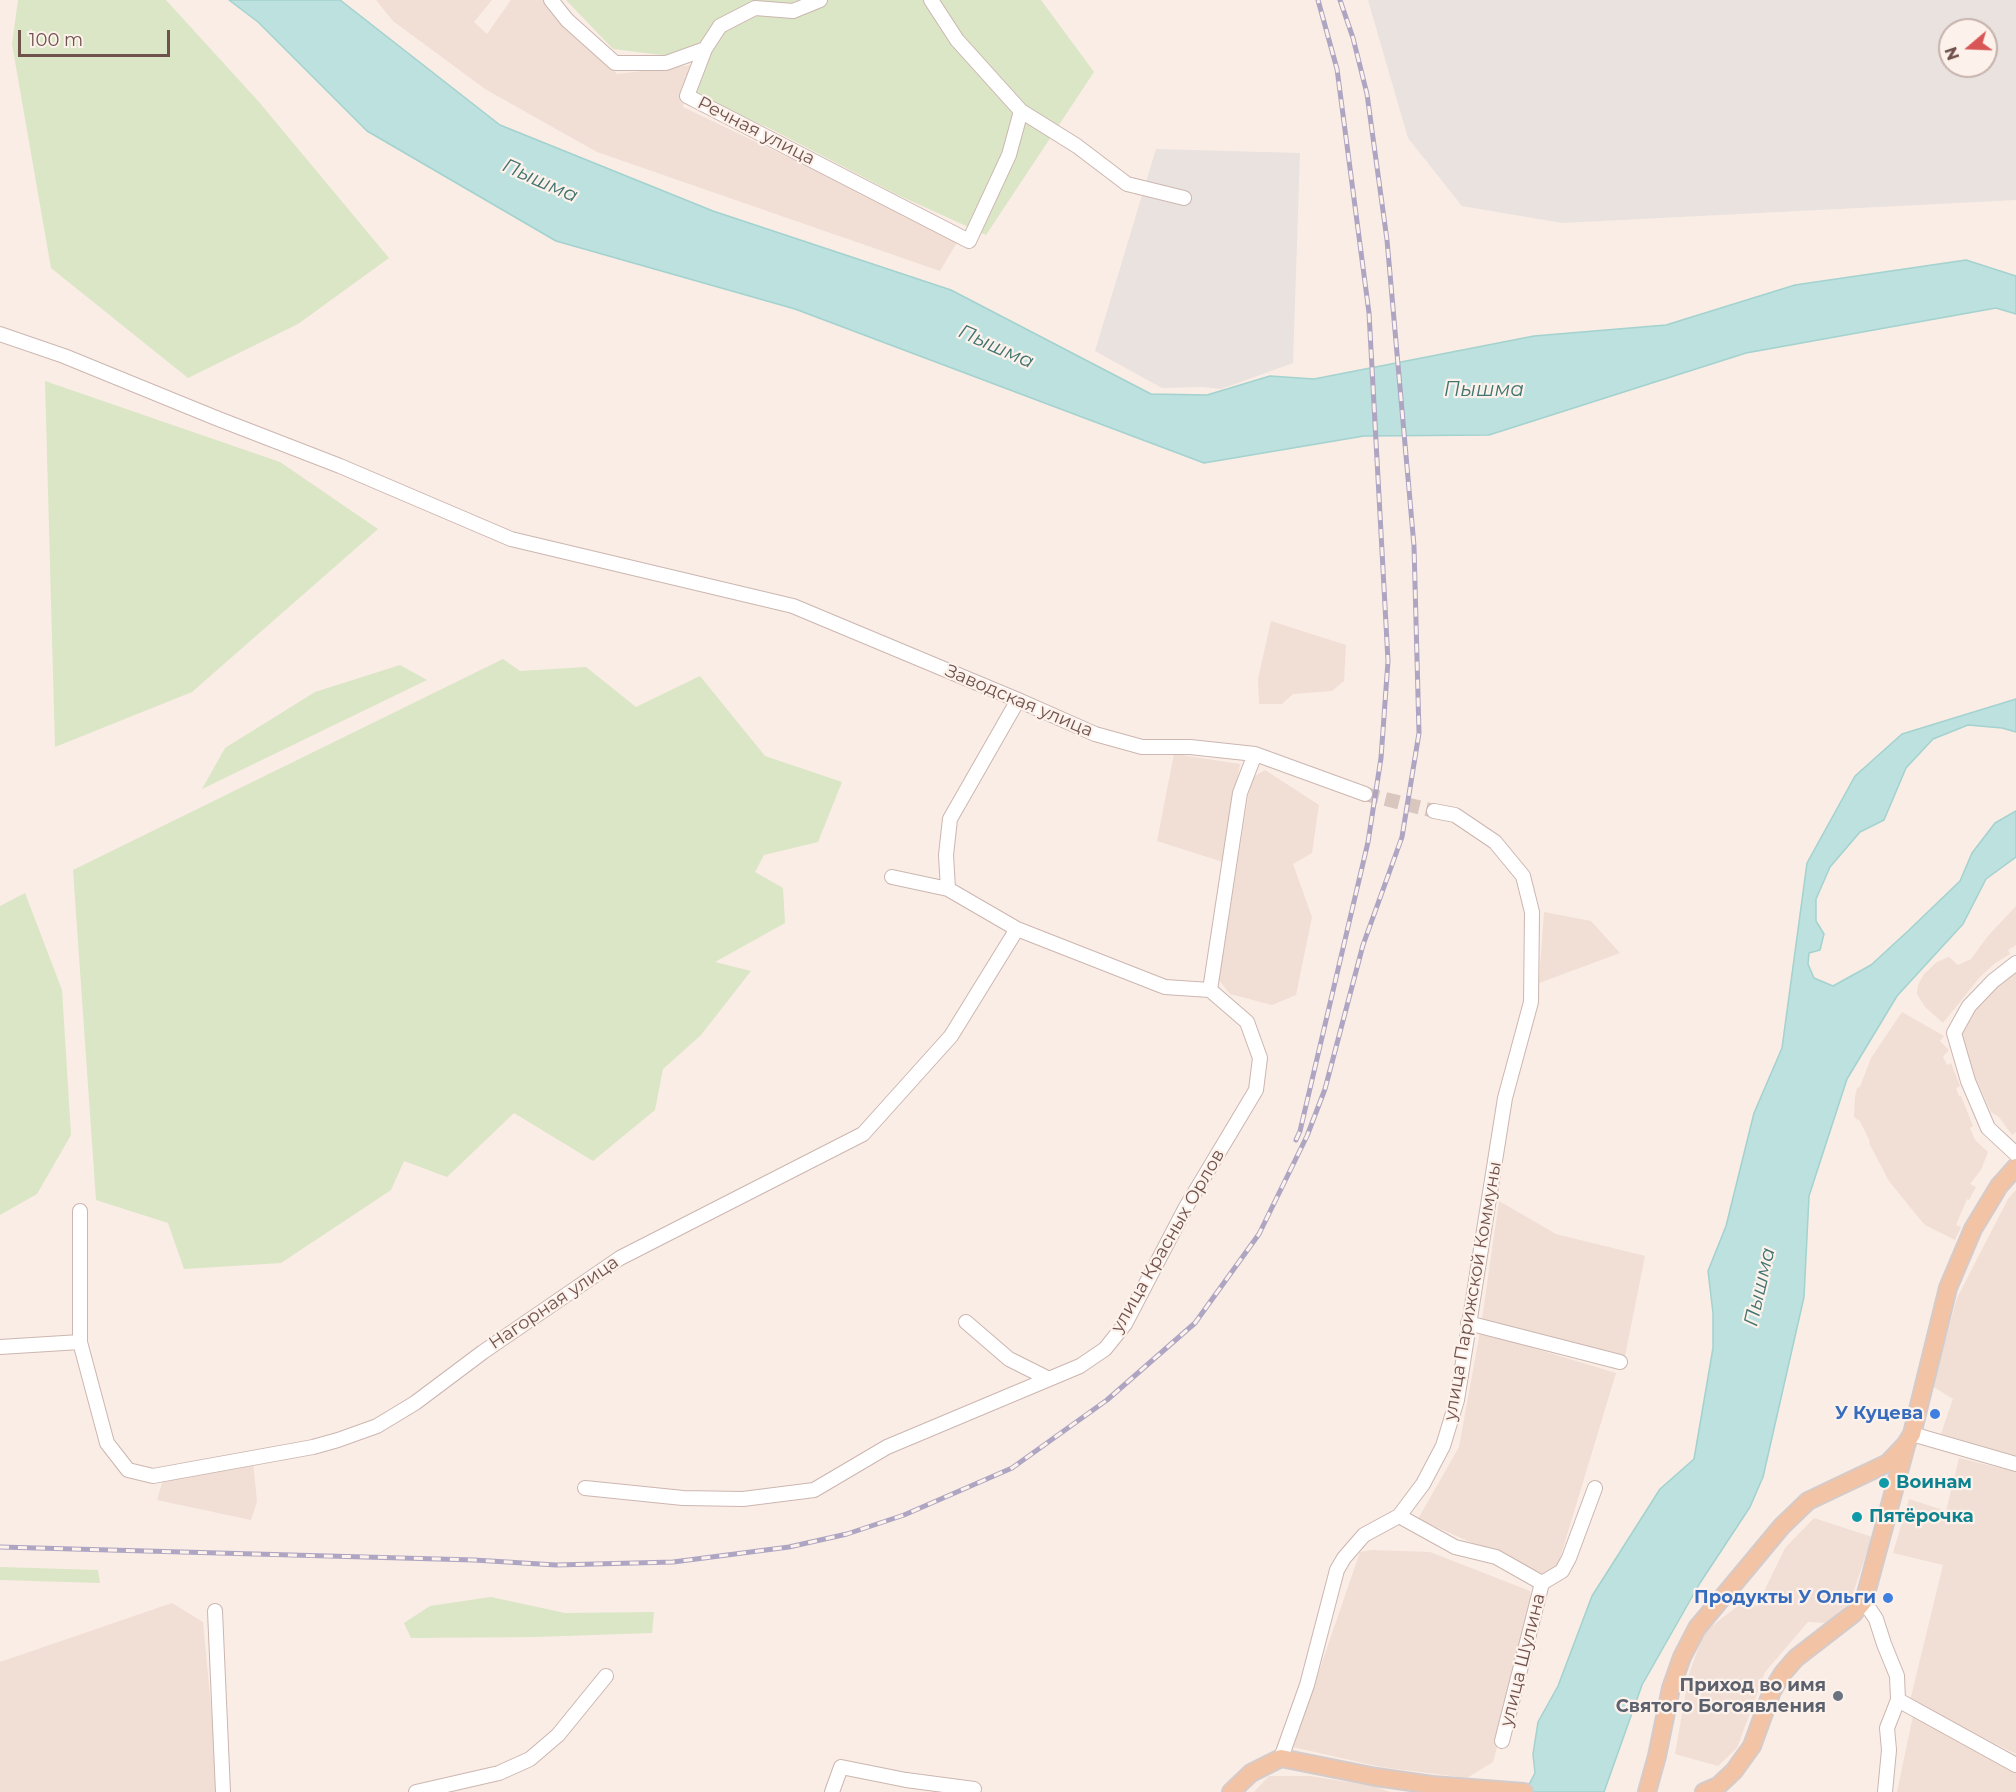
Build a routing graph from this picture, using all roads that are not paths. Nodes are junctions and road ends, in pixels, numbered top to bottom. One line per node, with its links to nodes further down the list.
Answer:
1 (550, 0): 4 (street)
2 (819, 0): 4 (street)
3 (931, 0): 5 (street)
4 (705, 49): 5 (street, Речная улица)
5 (1021, 111): 6 (street)
6 (1184, 198)
7 (0, 334): 8 (street, Заводская улица)
8 (1018, 700): 9 (street, Заводская улица); 13 (street)
9 (1255, 754): 10 (street, Заводская улица); 16 (street)
10 (1365, 794)
11 (1434, 811): 21 (street, улица Парижской Коммуны)
12 (892, 877): 13 (street)
13 (948, 889): 14 (street)
14 (1017, 929): 16 (street); 22 (street, Нагорная улица)
15 (2016, 963): 17 (street)
16 (1210, 990): 25 (street, улица Красных Орлов)
17 (2016, 1154)
18 (2016, 1167): 26 (main road)
19 (80, 1211): 22 (street, Нагорная улица)
20 (966, 1322): 25 (street)
21 (1468, 1323): 24 (street); 30 (street, улица Парижской Коммуны)
22 (80, 1342): 23 (street)
23 (0, 1347)
24 (1620, 1362)
25 (1047, 1378): 28 (street, улица Красных Орлов)
26 (1909, 1438): 27 (street); 32 (main road); 47 (main road)
27 (2016, 1464)
28 (585, 1488)
29 (1595, 1488): 31 (street, улица Шулина)
30 (1399, 1516): 31 (street); 37 (street, улица Парижской Коммуны)
31 (1542, 1582): 36 (street, улица Шулина)
32 (1864, 1601): 35 (street); 48 (main road)
33 (214, 1611): 42 (street)
34 (606, 1676): 43 (street)
35 (1898, 1700): 38 (street); 49 (street)
36 (1502, 1741)
37 (1281, 1758): 40 (main road); 45 (main road)
38 (2016, 1765)
39 (974, 1789): 44 (street)
40 (1475, 1790): 41 (main road)
41 (1516, 1791): 46 (main road)
42 (223, 1792)
43 (416, 1792)
44 (832, 1792)
45 (1231, 1792)
46 (1524, 1792)
47 (1647, 1792)
48 (1704, 1792)
49 (1885, 1792)

